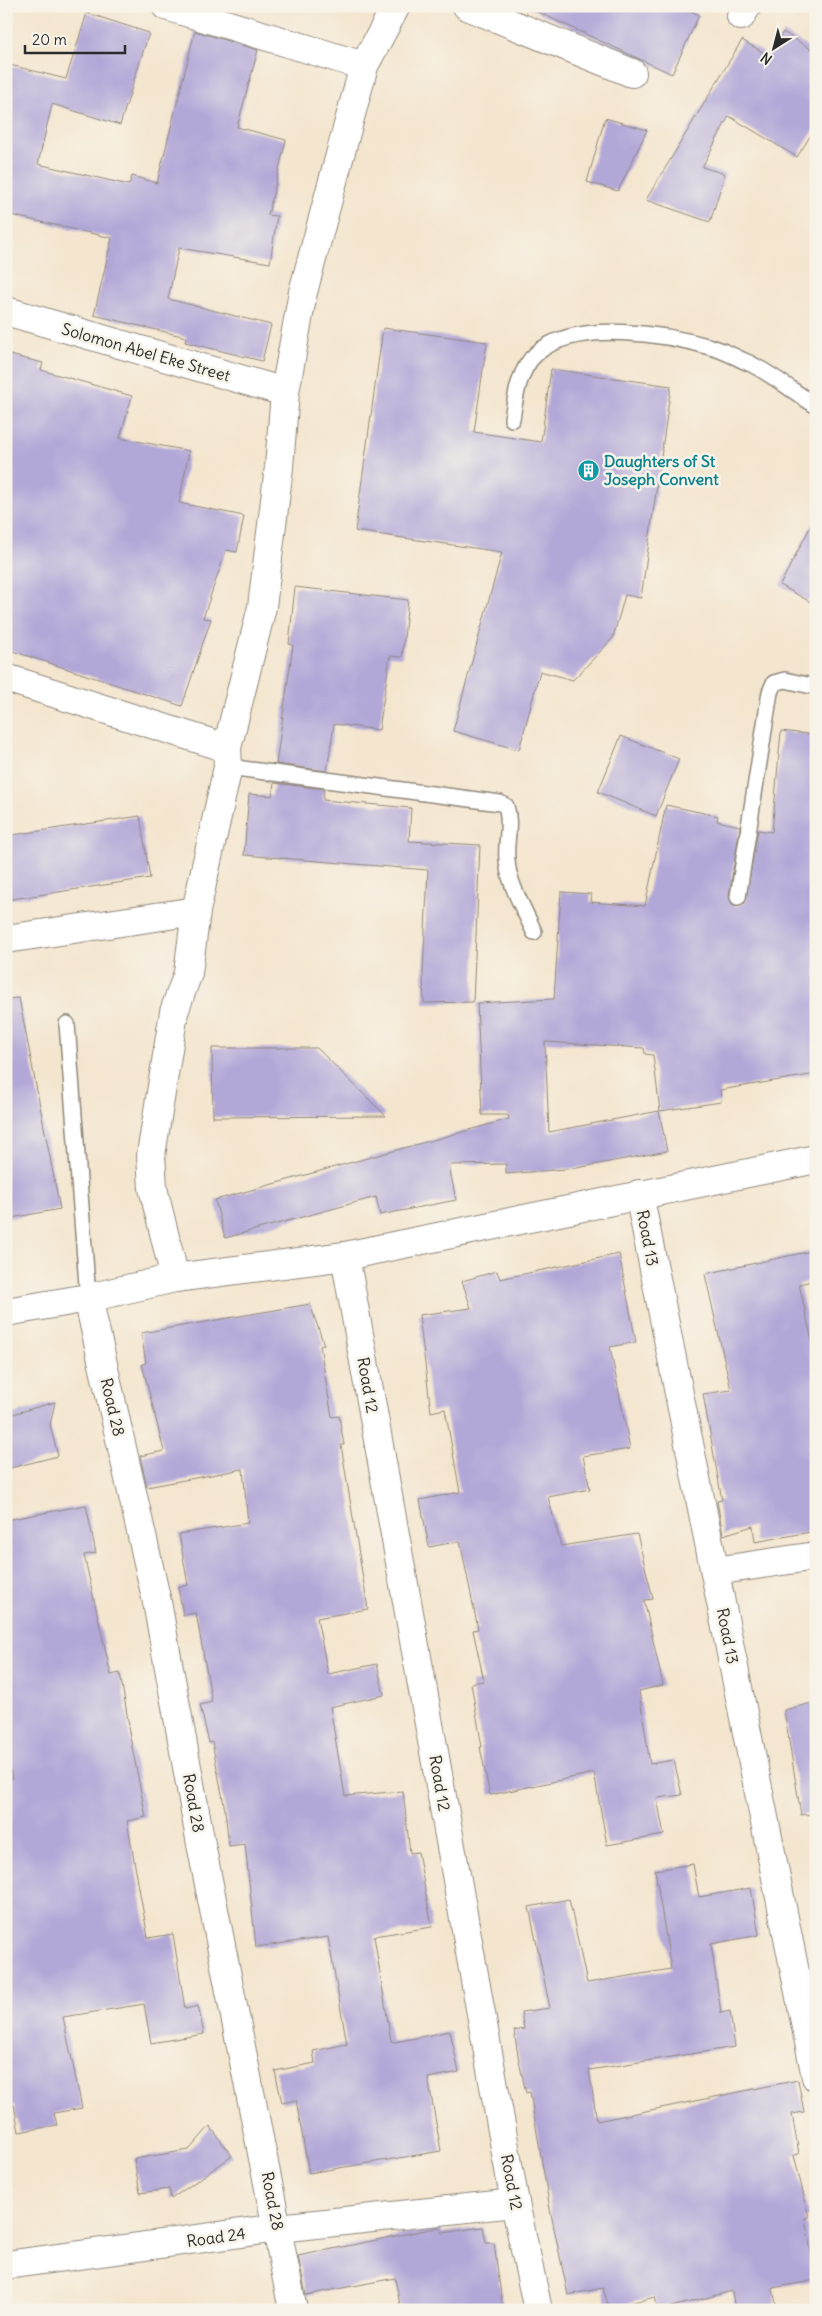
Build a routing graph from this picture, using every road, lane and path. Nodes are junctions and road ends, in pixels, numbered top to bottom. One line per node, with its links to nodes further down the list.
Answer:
1 (166, 6): 4 (street)
2 (396, 6): 4 (street)
3 (467, 6): 5 (street)
4 (364, 66): 7 (street)
5 (632, 73)
6 (6, 311): 7 (street, Solomon Abel Eke Street)
7 (285, 392): 12 (street)
8 (816, 406): 9 (lane)
9 (512, 419)
10 (6, 678): 12 (street)
11 (816, 687): 13 (lane)
12 (227, 757): 14 (street); 15 (lane)
13 (738, 897)
14 (196, 911): 16 (street); 21 (street)
15 (534, 932)
16 (6, 940)
17 (67, 1024): 22 (lane)
18 (816, 1159): 19 (street)
19 (639, 1194): 20 (street); 25 (street, Road 13)
20 (345, 1256): 21 (street); 27 (street, Road 12)
21 (175, 1278): 22 (street)
22 (88, 1298): 23 (street); 28 (street, Road 28)
23 (6, 1312)
24 (816, 1556): 25 (street)
25 (715, 1571): 26 (street, Road 13)
26 (816, 2077)
27 (515, 2203): 28 (street, Road 24); 31 (street, Road 12)
28 (278, 2228): 29 (street, Road 24); 30 (street, Road 28)
29 (6, 2265)
30 (293, 2310)
31 (538, 2310)

